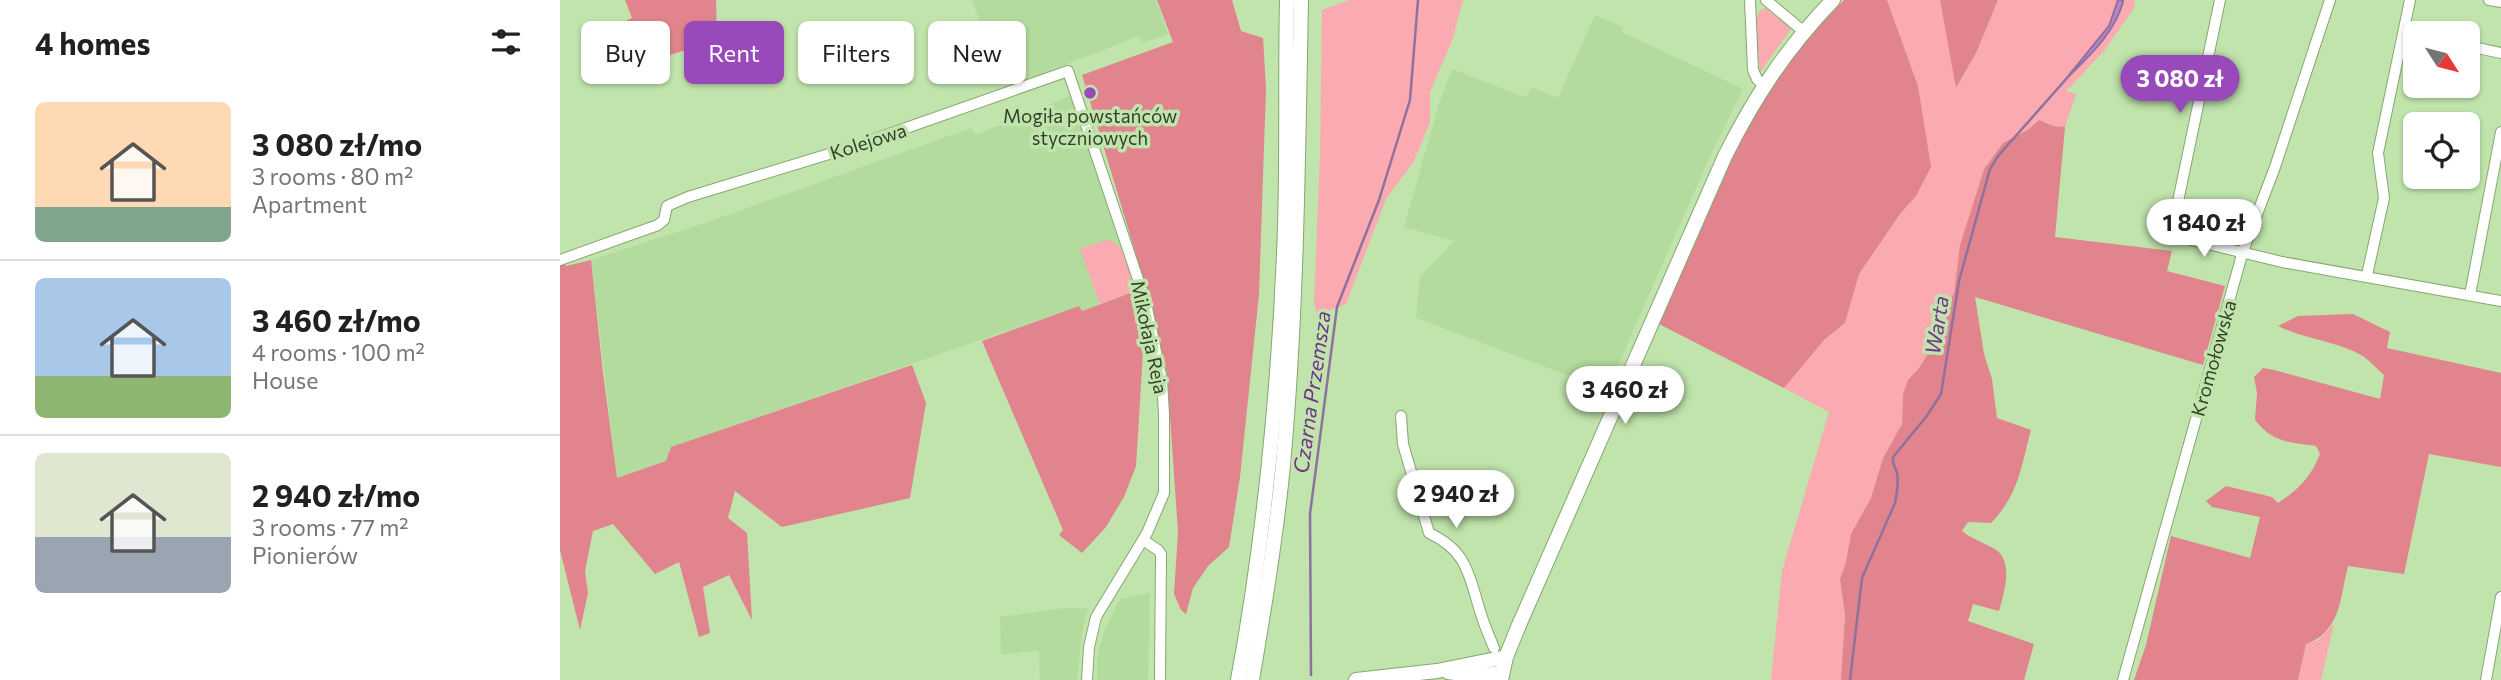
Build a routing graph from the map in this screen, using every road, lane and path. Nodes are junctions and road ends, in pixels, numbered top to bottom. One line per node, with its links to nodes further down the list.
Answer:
1 (1750, 0): 14 (street)
2 (1766, 0): 10 (street)
3 (1833, 0): 10 (main road)
4 (2220, 0): 16 (street)
5 (2330, 0): 16 (street, Kromołowska)
6 (2410, 0): 18 (street)
7 (2489, 0): 8 (street)
8 (2501, 2)
9 (1294, 5): 31 (main road); 32 (main road)
10 (1803, 31): 14 (main road)
11 (2480, 49): 12 (street)
12 (2501, 53)
13 (1068, 71): 17 (street, Kolejowa); 22 (street, Mikołaja Reja)
14 (1763, 85): 25 (main road)
15 (2501, 132): 19 (street)
16 (2243, 251): 18 (street); 34 (street, Kromołowska)
17 (560, 260)
18 (2367, 275): 19 (street)
19 (2470, 295): 20 (street)
20 (2501, 301)
21 (1401, 416): 24 (street)
22 (1143, 540): 28 (street); 30 (street, Mikołaja Reja)
23 (2501, 597): 35 (street)
24 (1493, 648)
25 (1506, 657): 26 (main road); 27 (main road)
26 (1437, 671): 29 (main road); 33 (main road)
27 (1501, 676): 29 (main road)
28 (1160, 678)
29 (1477, 678)
30 (1087, 680)
31 (1238, 680)
32 (1252, 680)
33 (1356, 680)
34 (2123, 680)
35 (2486, 680)

